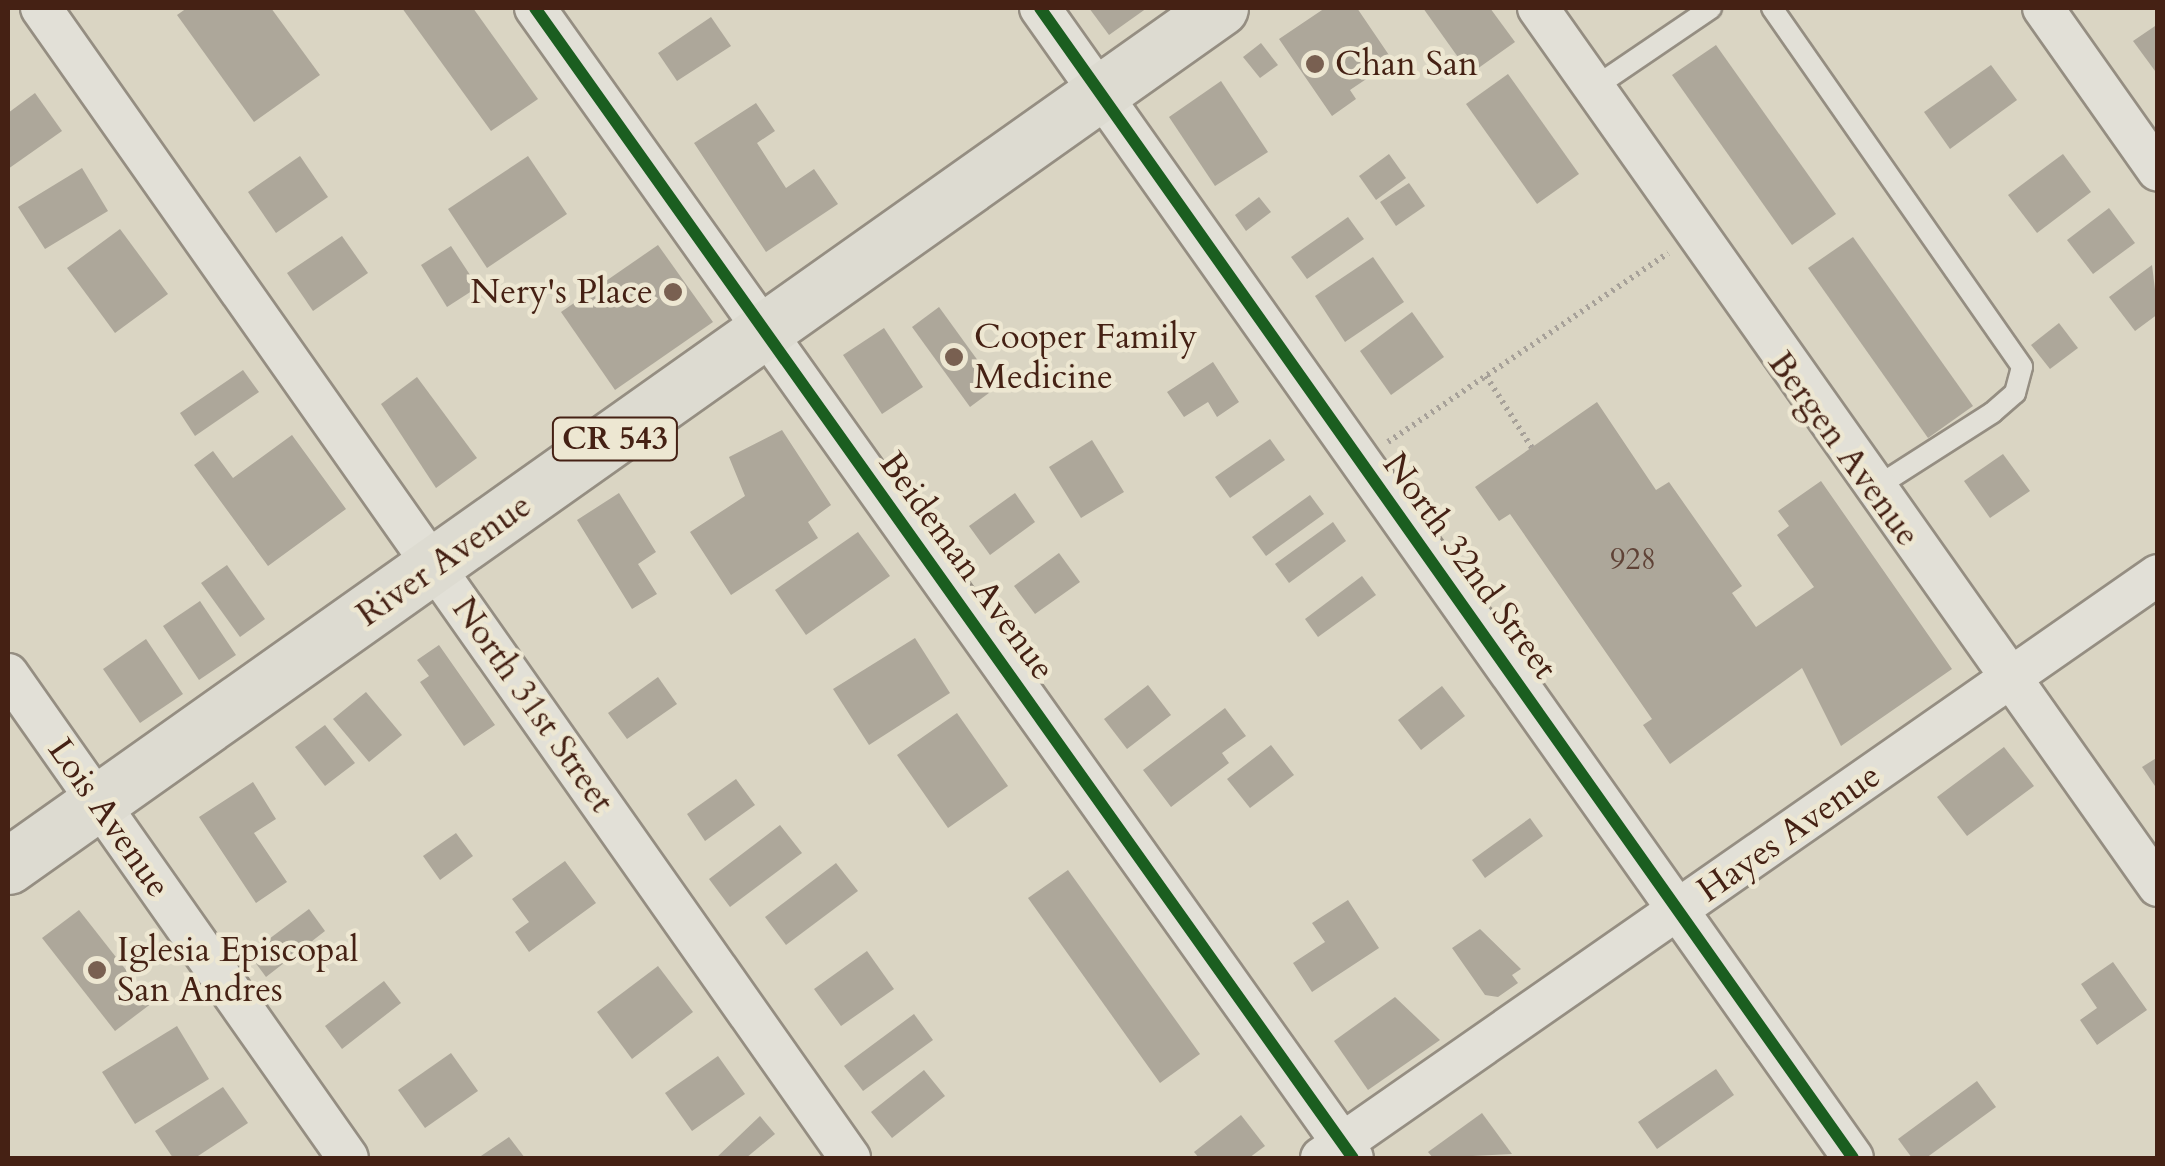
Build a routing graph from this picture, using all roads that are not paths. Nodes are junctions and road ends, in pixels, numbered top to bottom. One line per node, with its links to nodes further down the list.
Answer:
1 (41, 8): 14 (street, North 31st Street)
2 (535, 8): 12 (street, Beideman Avenue)
3 (1040, 8): 10 (street, North 32nd Street)
4 (1220, 8): 10 (main road, River Avenue / CR 543)
5 (1538, 8): 9 (street, Bergen Avenue)
6 (1711, 8): 9 (lane)
7 (1772, 8): 13 (lane)
8 (2043, 8): 11 (street)
9 (1592, 88): 13 (street, Bergen Avenue)
10 (1102, 94): 12 (main road, River Avenue / CR 543); 21 (street, North 32nd Street)
11 (2158, 171)
12 (764, 336): 14 (main road, River Avenue / CR 543); 22 (street, Beideman Avenue)
13 (1873, 489): 17 (street, Bergen Avenue)
14 (436, 567): 18 (main road, River Avenue / CR 543); 24 (street, North 31st Street)
15 (2158, 575): 17 (street, Hayes Avenue)
16 (8, 674): 18 (street, Lois Avenue)
17 (2010, 679): 20 (street, Bergen Avenue); 21 (street, Hayes Avenue)
18 (97, 801): 19 (main road, River Avenue / CR 543); 23 (street, Lois Avenue)
19 (8, 866)
20 (2158, 886)
21 (1680, 910): 22 (street, Hayes Avenue); 25 (street, North 32nd Street)
22 (1339, 1154)
23 (348, 1158)
24 (850, 1158)
25 (1853, 1158)

